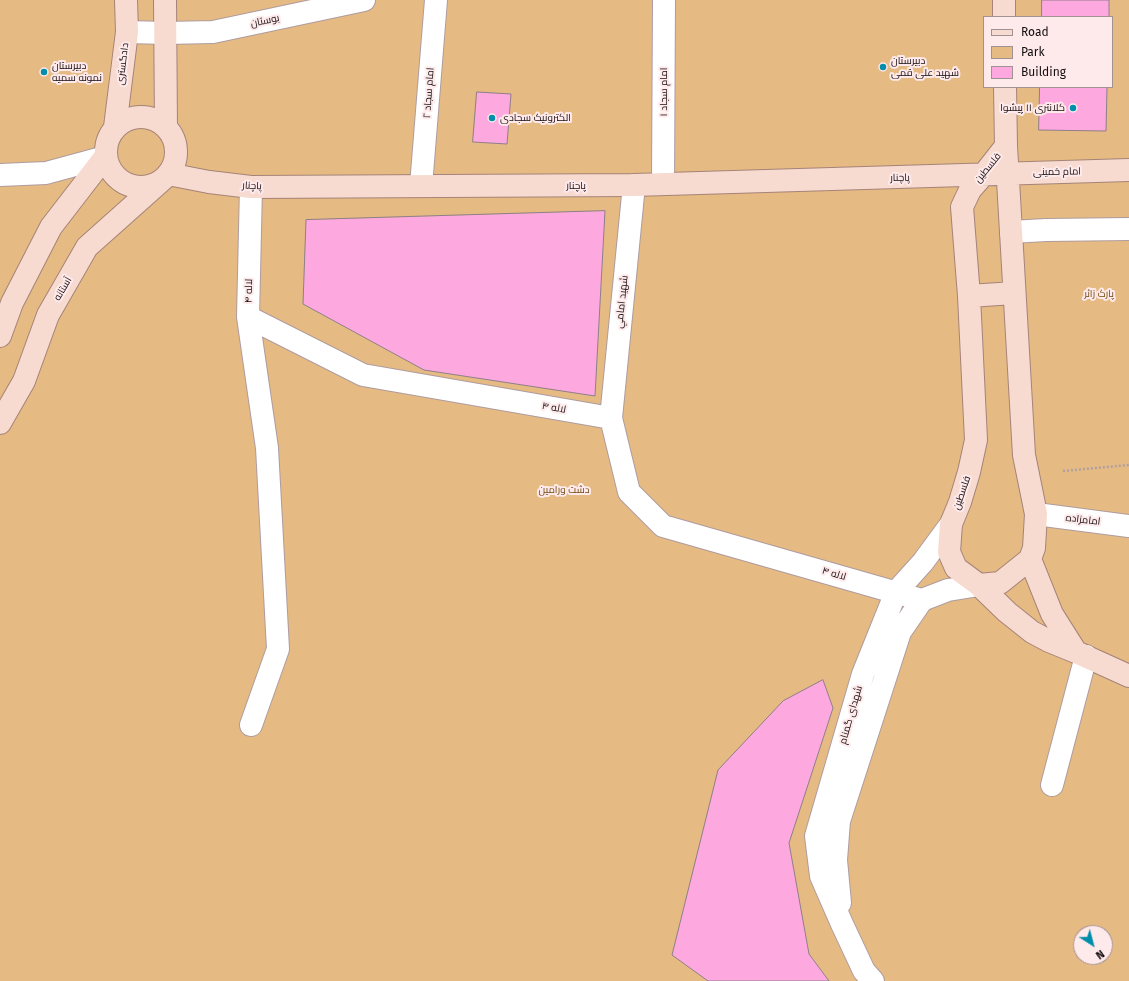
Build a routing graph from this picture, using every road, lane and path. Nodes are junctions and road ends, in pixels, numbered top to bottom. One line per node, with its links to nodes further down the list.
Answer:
1 (126, 0): 8 (main road, دادگستری)
2 (165, 0): 9 (main road)
3 (364, 0): 9 (street, بوستان)
4 (436, 0): 22 (street, امام سجاد ۲)
5 (664, 0): 21 (street, امام سجاد ۱)
6 (1004, 0): 7 (main road)
7 (1004, 16)
8 (127, 32): 9 (street, بوستان); 11 (main road, دادگستری)
9 (166, 34): 12 (main road)
10 (1005, 88): 13 (main road)
11 (115, 127): 12 (main road); 14 (main road)
12 (166, 127): 19 (main road)
13 (1006, 146): 16 (main road, فلسطین); 17 (main road, فلسطین)
14 (105, 157): 18 (street); 19 (main road); 31 (main road)
15 (1129, 170): 16 (main road, امام خمینی)
16 (1008, 173): 17 (main road, امام خمینی); 27 (main road, فلسطین)
17 (984, 174): 20 (main road, پاچنار); 25 (main road, فلسطین)
18 (0, 175)
19 (165, 177): 24 (main road, پاچنار); 33 (main road, آستانه)
20 (929, 177): 21 (main road, پاچنار); 25 (main road)
21 (663, 184): 23 (main road, پاچنار)
22 (421, 186): 23 (main road, پاچنار); 24 (main road, پاچنار)
23 (634, 186): 32 (street, شهيد امامي)
24 (251, 187): 30 (street, لاله ۴)
25 (962, 207): 29 (main road, فلسطین)
26 (1129, 228): 27 (street)
27 (1011, 232): 28 (main road, فلسطین)
28 (1014, 293): 29 (main road); 36 (main road, فلسطین)
29 (969, 296): 37 (main road, فلسطین)
30 (248, 317): 32 (street, لاله ۴); 45 (street)
31 (0, 336)
32 (611, 418): 41 (street, لاله ۴)
33 (0, 423)
34 (1129, 465): 35 (path)
35 (1063, 471)
36 (1036, 514): 38 (street, امامزاده); 39 (main road, فلسطین)
37 (951, 524): 40 (main road, فلسطین); 41 (street, شهدای گمنام)
38 (1129, 526)
39 (1030, 559): 40 (main road); 43 (main road)
40 (980, 585): 42 (street); 43 (main road, فلسطین)
41 (896, 592): 42 (street, لاله ۴); 47 (street, شهدای گمنام)
42 (922, 600): 47 (street, شهدای گمنام)
43 (1081, 654): 44 (main road, فلسطین); 46 (street)
44 (1129, 676)
45 (251, 725)
46 (1052, 785)
47 (842, 924): 48 (street, شهدای گمنام)
48 (873, 981)

